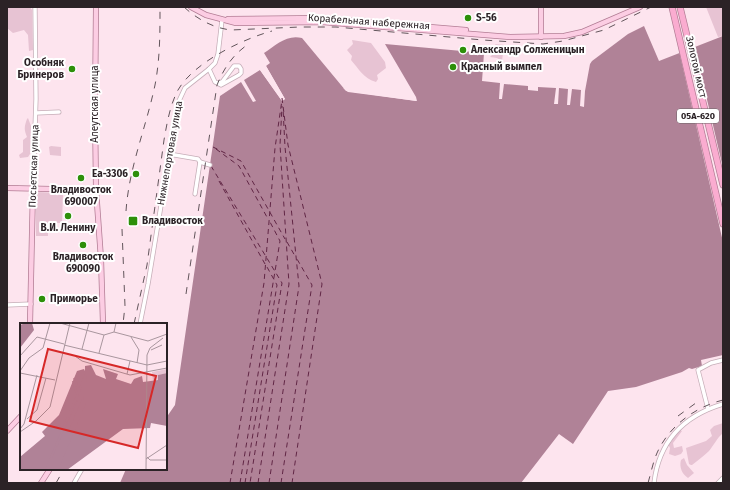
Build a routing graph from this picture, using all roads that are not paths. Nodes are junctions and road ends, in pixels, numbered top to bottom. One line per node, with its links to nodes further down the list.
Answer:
1 (35, 7): 13 (street, Посьетская улица)
2 (96, 7): 20 (main road, Алеутская улица)
3 (191, 7): 8 (main road, Корабельная набережная)
4 (542, 7): 9 (main road)
5 (640, 7): 9 (main road, Корабельная набережная)
6 (672, 7): 22 (highway, Золотой мост / 05А-620)
7 (680, 7): 17 (highway, Золотой мост / 05А-620)
8 (222, 20): 9 (main road, Корабельная набережная); 10 (street, Нижнепортовая улица)
9 (541, 36)
10 (209, 69): 11 (street); 14 (street, Нижнепортовая улица)
11 (218, 83): 11 (street)
12 (59, 112): 13 (street)
13 (36, 113): 19 (street, Посьетская улица)
14 (169, 154): 15 (street); 27 (street, Нижнепортовая улица)
15 (200, 162): 16 (street); 21 (street)
16 (210, 165)
17 (723, 185)
18 (7, 188): 19 (main road)
19 (33, 188): 20 (main road); 23 (main road, Посьетская улица)
20 (96, 190): 26 (main road, Алеутская улица)
21 (195, 194)
22 (723, 224)
23 (31, 304): 24 (street); 25 (main road, Посьетская улица)
24 (7, 305)
25 (30, 323)
26 (103, 323)
27 (140, 323)
28 (723, 360): 30 (street)
29 (723, 404): 30 (street)
30 (708, 410): 38 (street)
31 (20, 417): 32 (main road)
32 (7, 431)
33 (49, 470): 36 (main road)
34 (81, 470): 37 (street)
35 (723, 478): 39 (street)
36 (41, 483)
37 (74, 483)
38 (654, 483)
39 (718, 483)

